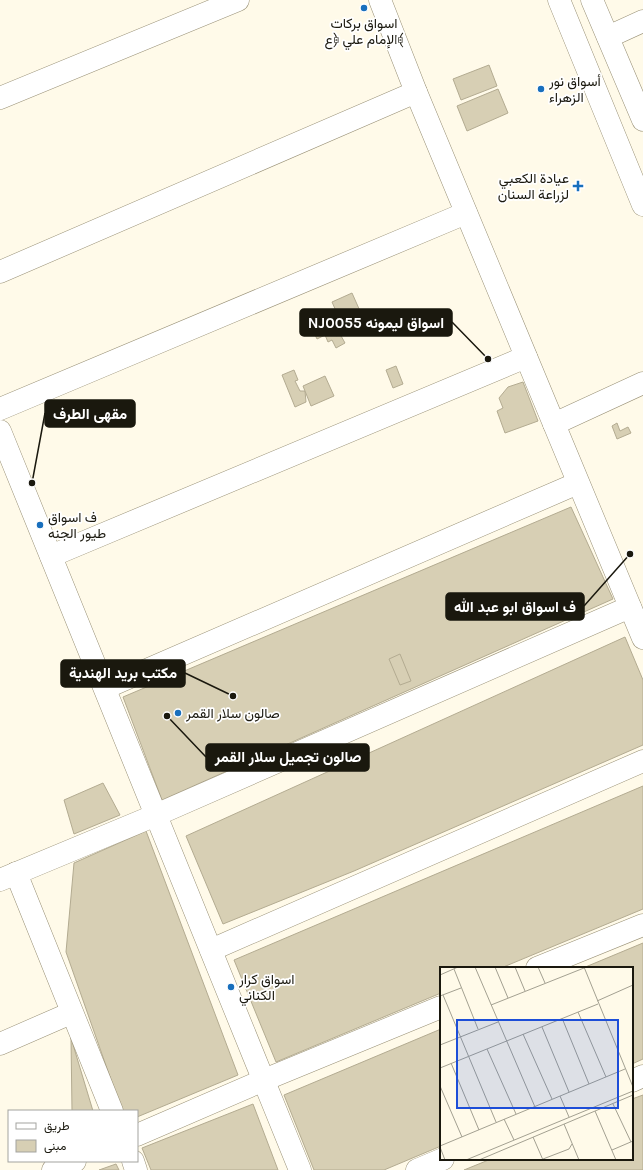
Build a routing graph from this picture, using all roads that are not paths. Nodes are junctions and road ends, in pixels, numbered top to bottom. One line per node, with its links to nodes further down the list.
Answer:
1 (238, 0): 8 (street)
2 (380, 0): 7 (street)
3 (559, 0): 10 (street)
4 (592, 0): 6 (street)
5 (643, 21): 6 (street)
6 (608, 37): 9 (street)
7 (416, 92): 11 (street); 12 (street)
8 (0, 98)
9 (643, 120)
10 (643, 205)
11 (466, 213): 13 (street); 15 (street)
12 (0, 272)
13 (526, 357): 16 (street); 19 (street)
14 (643, 383): 16 (street)
15 (0, 409)
16 (554, 424): 18 (street)
17 (0, 431): 19 (street)
18 (578, 483): 20 (street); 22 (street)
19 (51, 556): 22 (street)
20 (630, 607): 21 (street); 24 (street)
21 (643, 638)
22 (104, 688): 24 (street)
23 (643, 760): 27 (street)
24 (156, 815): 25 (street); 27 (street)
25 (8, 877): 30 (street)
26 (643, 925): 28 (street)
27 (211, 950): 33 (street)
28 (539, 967)
29 (440, 1008): 33 (street)
30 (71, 1013): 31 (street); 35 (street)
31 (0, 1044)
32 (643, 1076): 34 (street)
33 (264, 1080): 36 (street); 40 (street)
34 (633, 1081)
35 (112, 1110)
36 (138, 1135)
37 (441, 1160): 41 (street)
38 (73, 1162): 39 (street)
39 (54, 1170)
40 (300, 1170)
41 (416, 1170)

